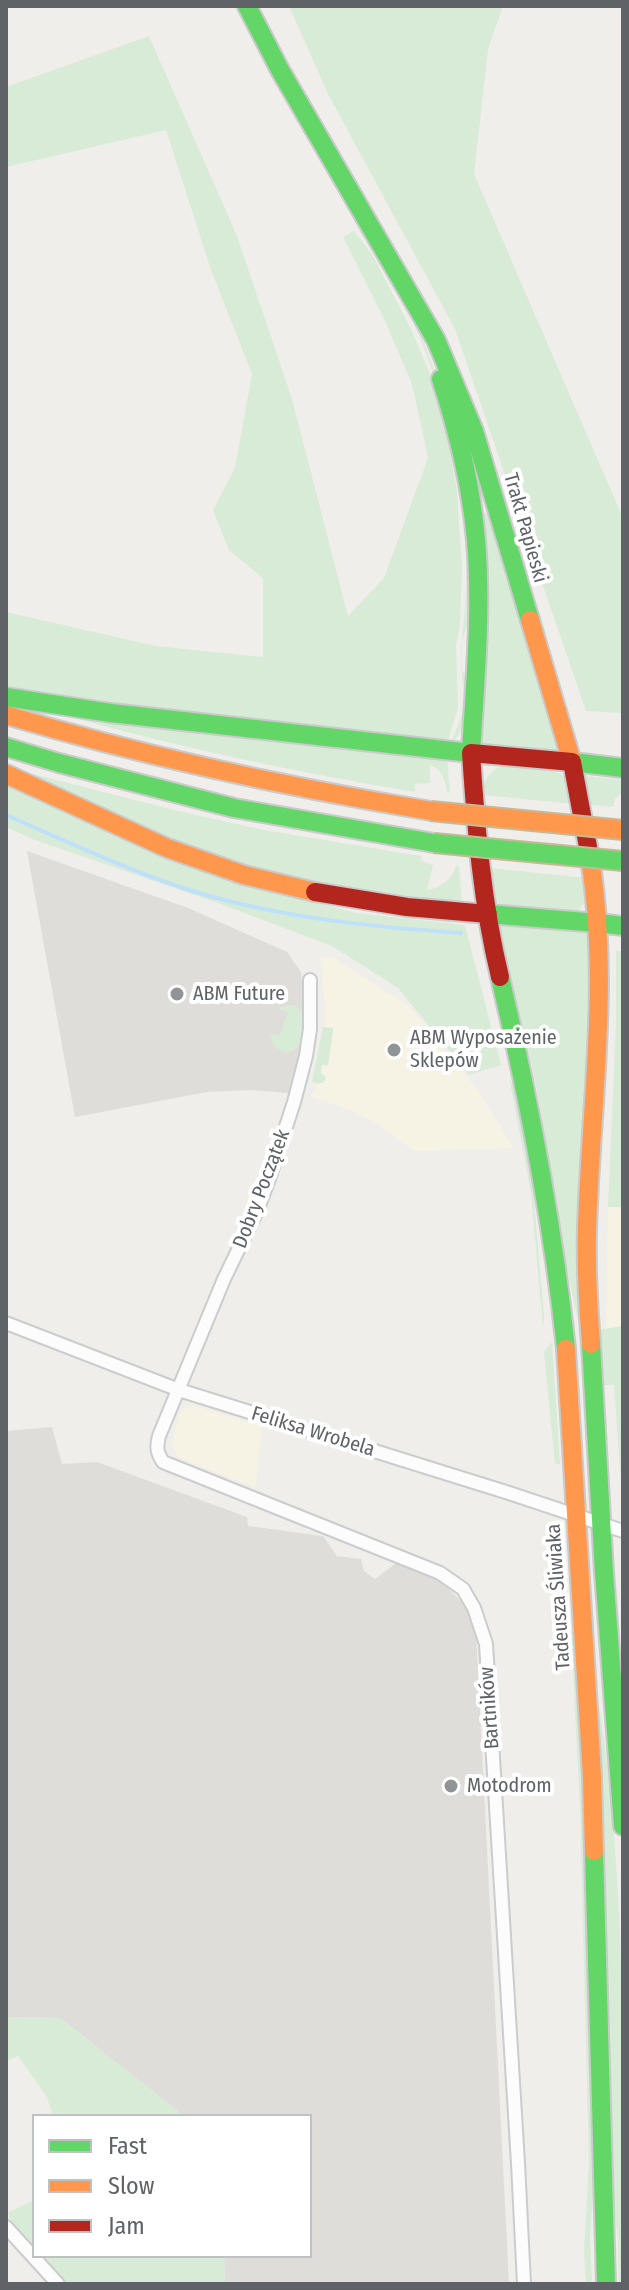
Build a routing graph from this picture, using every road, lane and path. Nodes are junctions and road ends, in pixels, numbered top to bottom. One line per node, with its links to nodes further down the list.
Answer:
1 (247, 6): 2 (main road, Trakt Papieski)
2 (418, 312): 6 (main road, Trakt Papieski); 7 (main road, Trakt Papieski)
3 (6, 697): 6 (main road)
4 (6, 715): 10 (main road, bridge)
5 (6, 747): 11 (main road, bridge)
6 (471, 753): 7 (main road); 12 (main road, Tadeusza Śliwiaka)
7 (572, 762): 8 (main road); 13 (main road, Trakt Papieski)
8 (623, 768)
9 (6, 774): 12 (main road)
10 (623, 830)
11 (623, 861)
12 (488, 914): 13 (main road); 18 (main road, Tadeusza Śliwiaka)
13 (598, 923): 14 (main road); 19 (main road)
14 (623, 926)
15 (310, 980): 17 (street, Dobry Początek)
16 (6, 1323): 17 (street, Feliksa Wrobela)
17 (179, 1390): 18 (street, Feliksa Wrobela); 26 (street, Bartników)
18 (576, 1515): 19 (street, Feliksa Wrobela); 27 (main road, Tadeusza Śliwiaka)
19 (602, 1523): 20 (street, Feliksa Wrobela); 21 (main road)
20 (623, 1531)
21 (623, 1826)
22 (6, 2227): 23 (street)
23 (32, 2256)
24 (34, 2258): 25 (street)
25 (58, 2284)
26 (524, 2284)
27 (606, 2284)

